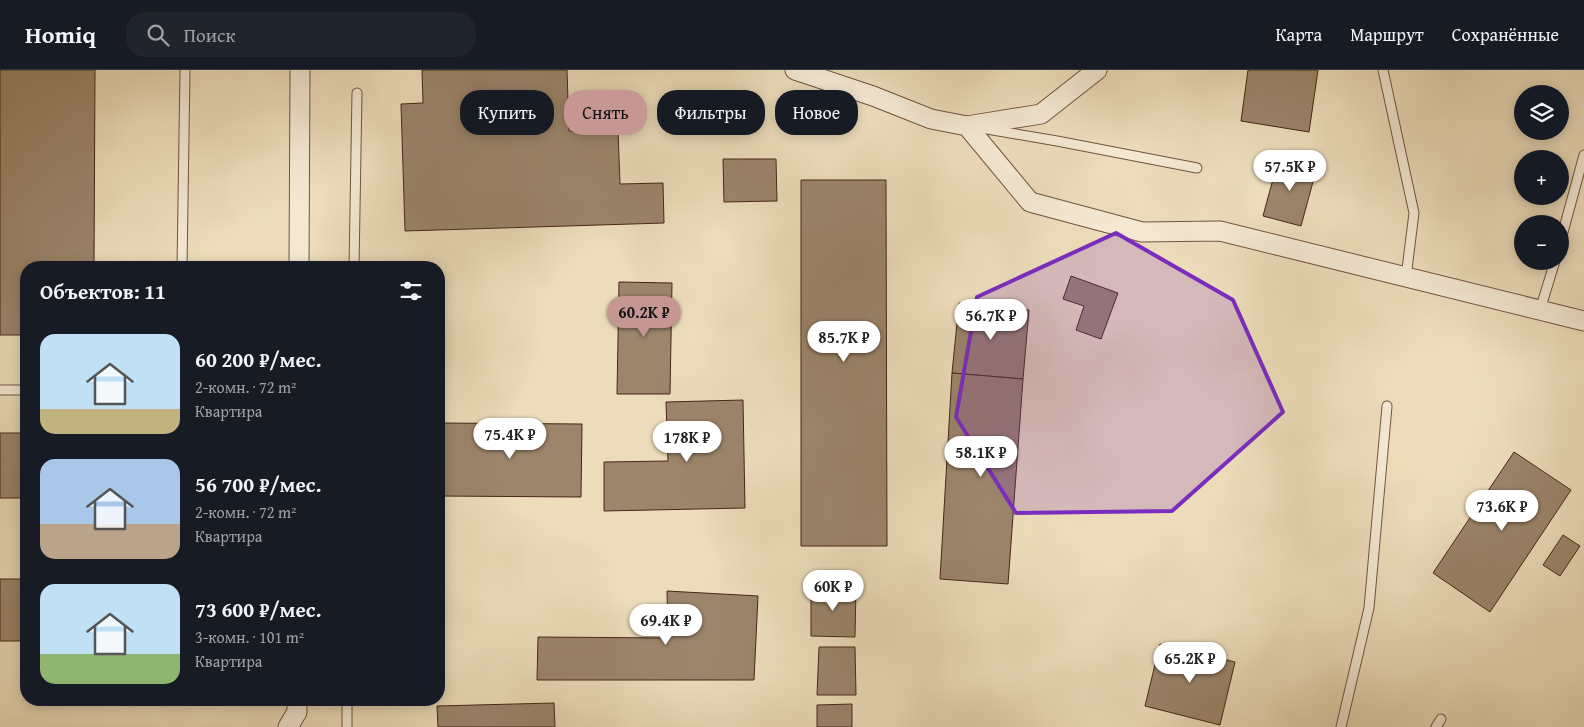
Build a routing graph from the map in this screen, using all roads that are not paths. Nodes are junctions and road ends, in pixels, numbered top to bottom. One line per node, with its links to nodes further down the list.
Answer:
1 (185, 70): 11 (lane)
2 (300, 70): 12 (street)
3 (795, 70): 7 (street)
4 (1097, 70): 7 (street)
5 (1383, 70): 15 (lane)
6 (357, 94): 13 (lane)
7 (967, 126): 9 (lane); 15 (street)
8 (1584, 155): 10 (lane)
9 (1197, 168)
10 (1568, 215)
11 (182, 261)
12 (299, 261)
13 (354, 261)
14 (1552, 270): 16 (lane)
15 (1406, 277): 16 (street)
16 (1540, 310): 17 (street)
17 (1584, 321)
18 (0, 390): 19 (lane)
19 (20, 390)
20 (1387, 406): 25 (lane)
21 (298, 706): 23 (street)
22 (347, 706): 24 (lane)
23 (288, 727)
24 (347, 727)
25 (1340, 727)

